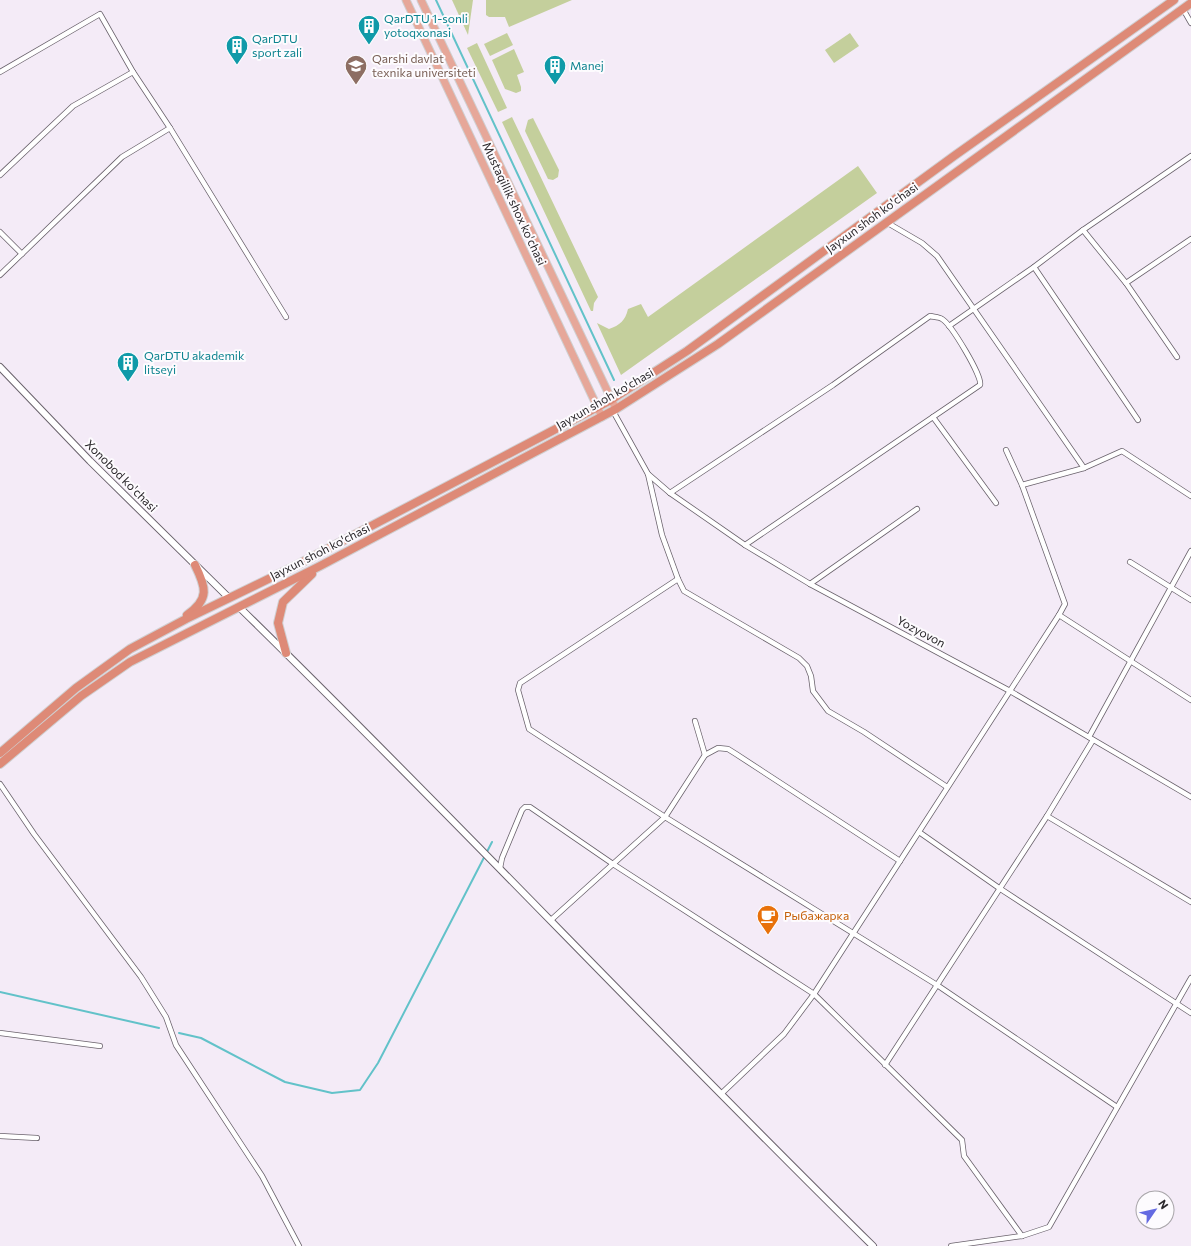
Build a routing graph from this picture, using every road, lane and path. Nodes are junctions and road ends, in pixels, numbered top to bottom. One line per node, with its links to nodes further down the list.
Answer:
1 (406, 0): 28 (main road, Mustaqillik shox ko'chasi)
2 (421, 0): 27 (main road, Mustaqillik shox ko'chasi)
3 (1174, 0): 7 (highway, Jayxun shoh ko'chasi)
4 (1191, 3): 5 (highway, Jayxun shoh ko'chasi)
5 (1183, 9): 6 (street); 8 (highway, Jayxun shoh ko'chasi)
6 (1191, 23)
7 (1121, 38): 8 (highway); 27 (highway, Jayxun shoh ko'chasi)
8 (1128, 48): 14 (highway, Jayxun shoh ko'chasi)
9 (0, 72): 10 (street)
10 (133, 72): 11 (street); 13 (street)
11 (170, 128): 18 (street); 23 (street)
12 (1191, 156): 15 (street)
13 (0, 175)
14 (886, 222): 22 (street); 29 (highway, Jayxun shoh ko'chasi)
15 (1083, 230): 19 (street); 21 (street)
16 (0, 232): 18 (street)
17 (1191, 239): 21 (street)
18 (22, 254): 20 (street)
19 (1034, 267): 22 (street); 32 (street)
20 (0, 275)
21 (1126, 283): 25 (street)
22 (973, 307): 24 (street); 34 (street)
23 (286, 316)
24 (949, 326): 31 (street); 37 (street)
25 (1177, 357)
26 (0, 367): 44 (main road, Xonobod ko'chasi)
27 (611, 400): 28 (highway, Jayxun shoh ko'chasi); 29 (main road, Mustaqillik shox ko'chasi)
28 (597, 407): 30 (main road, Mustaqillik shox ko'chasi); 49 (highway, Jayxun shoh ko'chasi)
29 (614, 410): 30 (highway, Jayxun shoh ko'chasi); 35 (street)
30 (602, 417): 45 (highway, Jayxun shoh ko'chasi)
31 (933, 417): 39 (street); 41 (street)
32 (1138, 420)
33 (1006, 450): 36 (street)
34 (1084, 468): 36 (street); 38 (street)
35 (648, 474): 37 (street, Yozyovon); 46 (street)
36 (1022, 485): 52 (street)
37 (670, 494): 41 (street, Yozyovon)
38 (1191, 496)
39 (996, 503)
40 (917, 509): 47 (street)
41 (745, 545): 47 (street, Yozyovon)
42 (1191, 551): 48 (street)
43 (1130, 562): 48 (street)
44 (195, 564): 49 (main road, Xonobod ko'chasi); 53 (highway)
45 (320, 566): 51 (highway, Jayxun shoh ko'chasi); 54 (highway)
46 (678, 579): 64 (street); 67 (street)
47 (810, 584): 56 (street, Yozyovon)
48 (1171, 588): 50 (street); 55 (street)
49 (229, 598): 53 (highway, Jayxun shoh ko'chasi)
50 (1191, 600)
51 (239, 607): 54 (main road); 62 (highway, Jayxun shoh ko'chasi)
52 (1059, 615): 55 (street); 56 (street)
53 (164, 630): 60 (highway, Jayxun shoh ko'chasi)
54 (286, 653): 71 (main road)
55 (1131, 662): 57 (street); 59 (street)
56 (1010, 691): 59 (street, Yozyovon); 64 (street)
57 (1191, 700)
58 (695, 721): 61 (street)
59 (1091, 739): 65 (street, Yozyovon); 66 (street)
60 (0, 753)
61 (705, 755): 67 (street); 69 (street)
62 (0, 764)
63 (0, 784): 89 (street)
64 (947, 787): 68 (street)
65 (1191, 797)
66 (1047, 816): 72 (street); 73 (street)
67 (665, 817): 70 (street); 75 (street)
68 (919, 832): 69 (street); 72 (street)
69 (900, 861): 75 (street)
70 (613, 864): 71 (street); 74 (street); 78 (street)
71 (500, 868): 74 (main road)
72 (999, 888): 77 (street); 79 (street)
73 (1191, 902)
74 (551, 920): 84 (main road)
75 (853, 932): 77 (street); 78 (street)
76 (1191, 978): 79 (street)
77 (937, 985): 83 (street); 85 (street)
78 (814, 994): 83 (street); 84 (street)
79 (1175, 1004): 80 (street); 85 (street)
80 (1191, 1013)
81 (0, 1033): 82 (street)
82 (100, 1046)
83 (885, 1065): 88 (street)
84 (721, 1094): 90 (main road)
85 (1117, 1107): 88 (street)
86 (0, 1136): 87 (street)
87 (37, 1138)
88 (1022, 1236): 91 (street)
89 (299, 1246)
90 (873, 1246)
91 (951, 1246)

